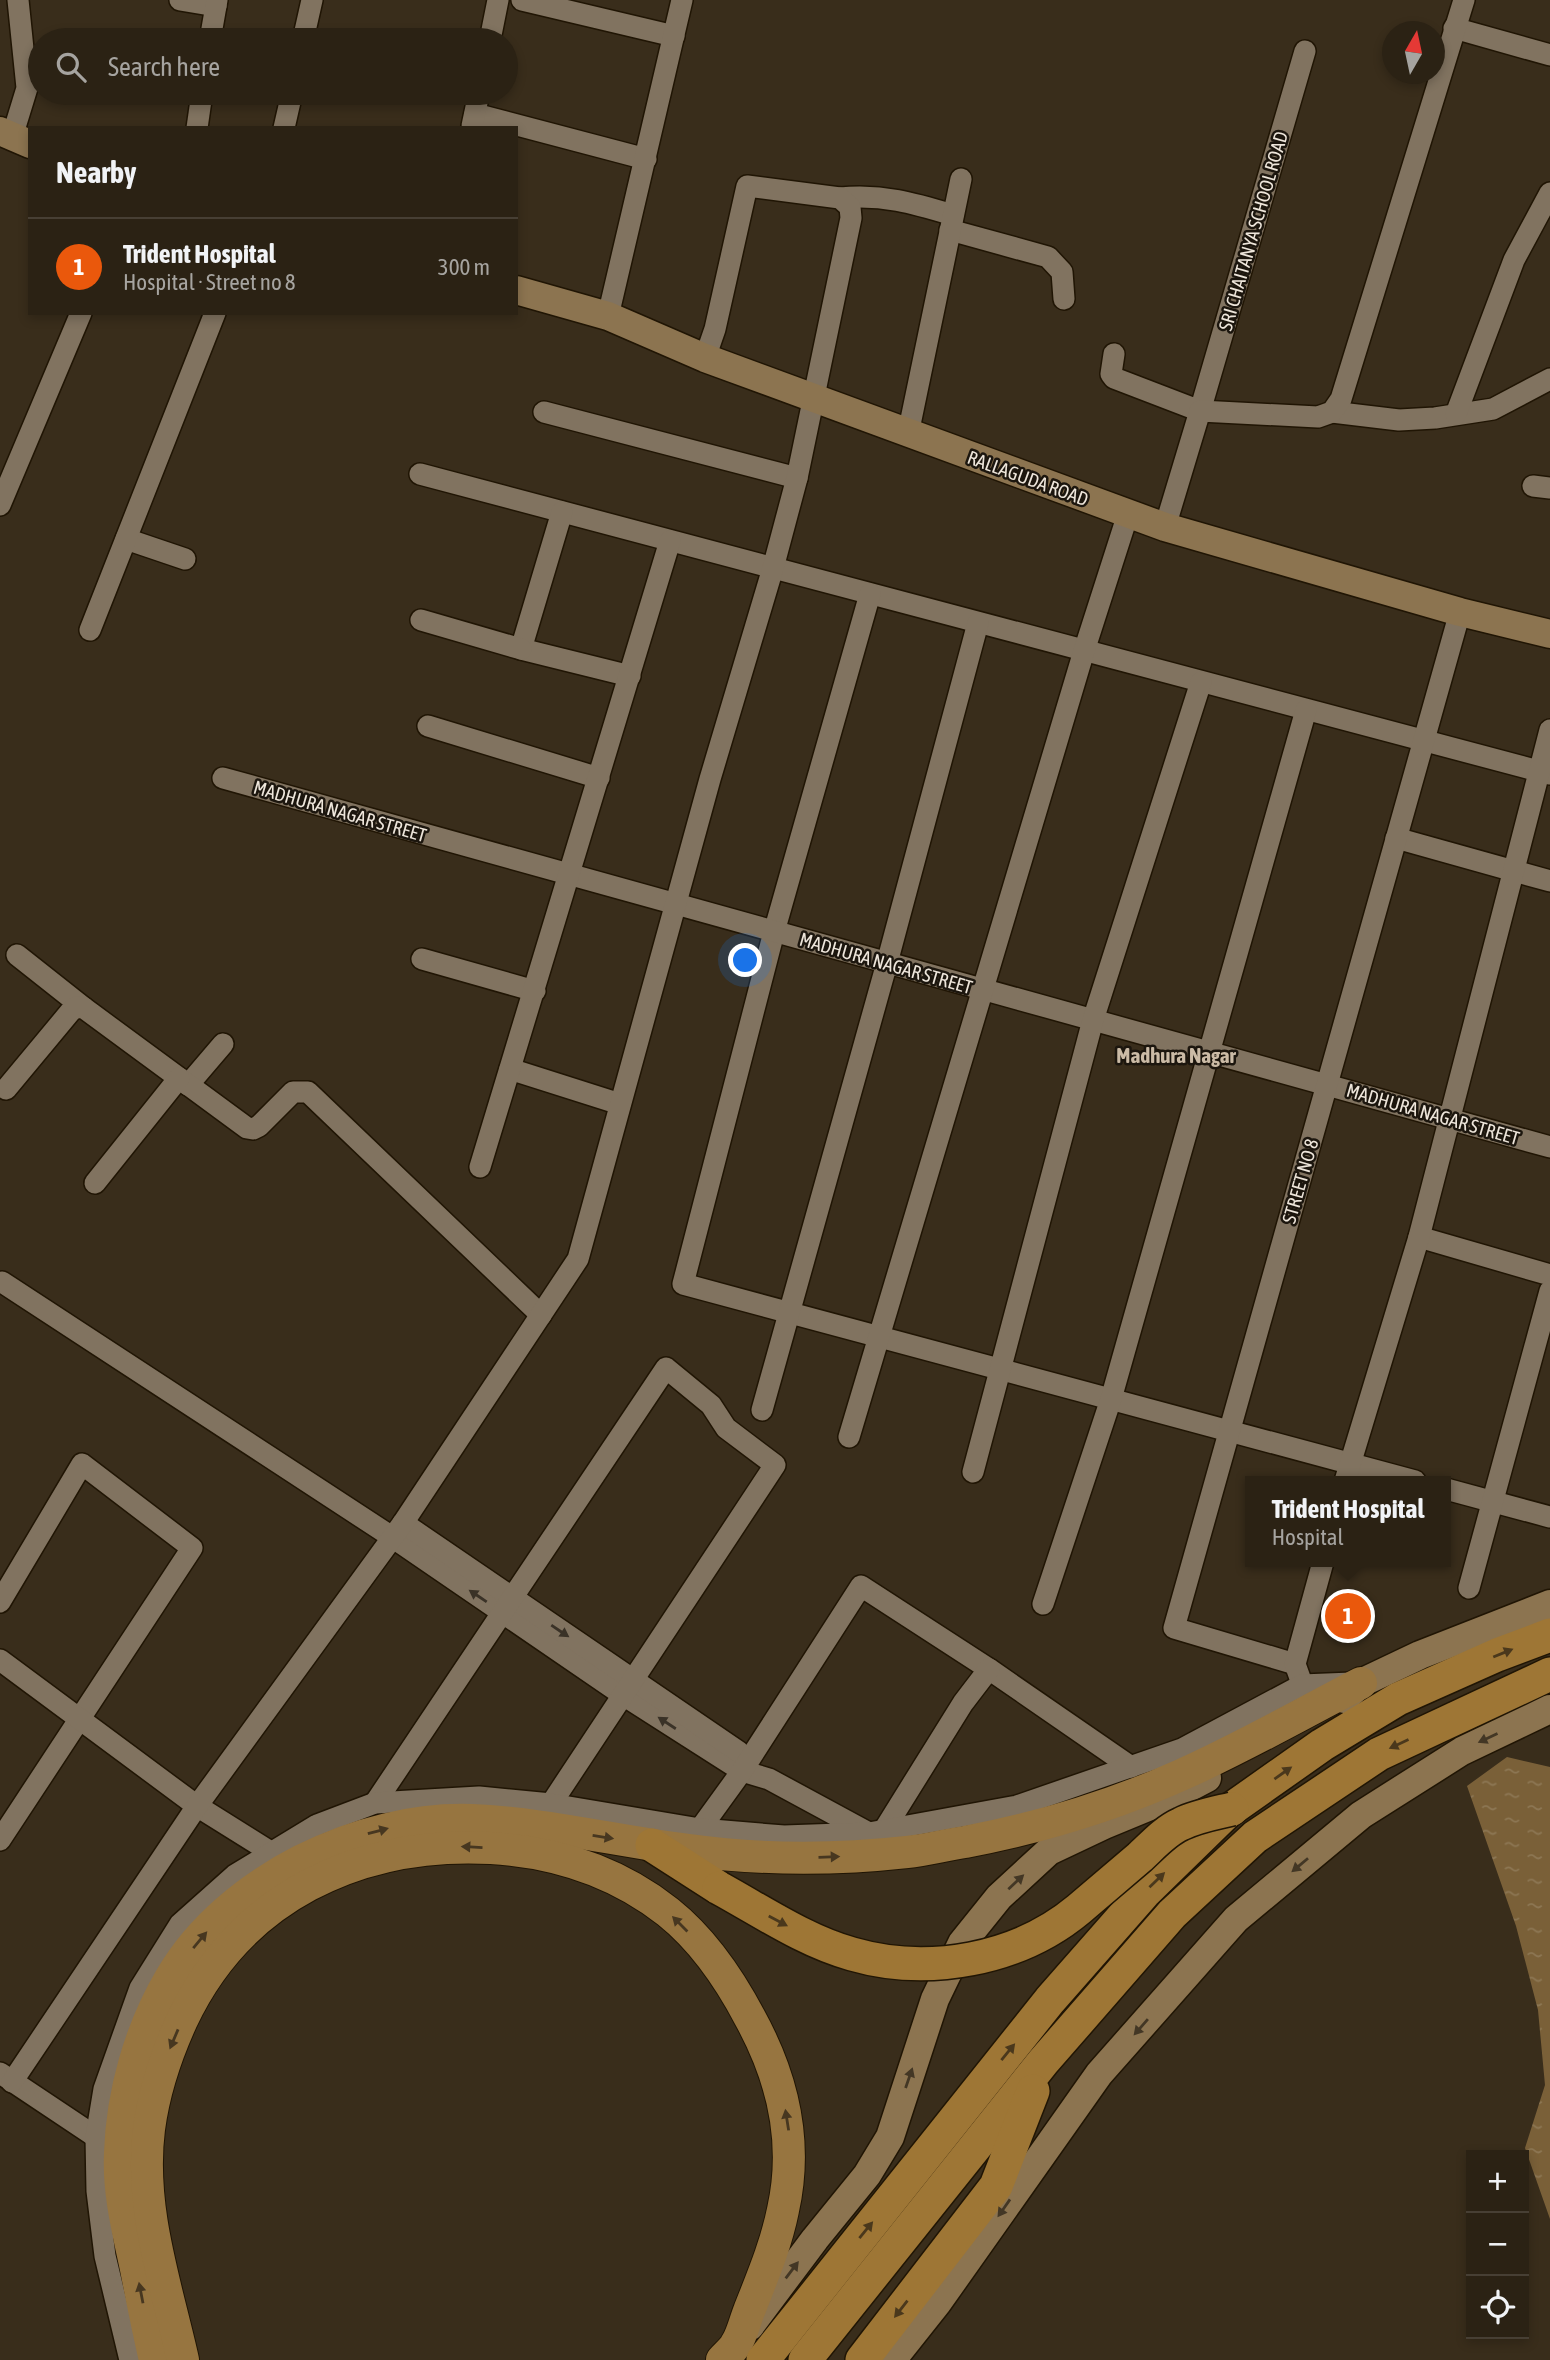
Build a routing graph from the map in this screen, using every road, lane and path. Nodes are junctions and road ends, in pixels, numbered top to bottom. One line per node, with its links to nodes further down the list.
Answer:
1 (18, 0): 21 (street)
2 (180, 0): 8 (street)
3 (312, 0): 10 (street)
4 (498, 0): 11 (street)
5 (522, 0): 13 (street)
6 (682, 0): 13 (street)
7 (1464, 0): 12 (street)
8 (216, 3): 9 (street)
9 (212, 28)
10 (306, 28)
11 (492, 28)
12 (1454, 28): 15 (street); 38 (street)
13 (674, 36): 22 (street)
14 (1305, 51): 36 (street, SRI CHAITANYA SCHOOL ROAD)
15 (1550, 55)
16 (200, 105): 19 (street)
17 (289, 105): 20 (street)
18 (475, 111): 22 (street)
19 (197, 126)
20 (284, 126)
21 (14, 137)
22 (646, 159): 31 (street)
23 (961, 179): 26 (street)
24 (1550, 193): 39 (street)
25 (840, 198): 26 (street); 33 (street); 35 (street)
26 (952, 223): 28 (street); 40 (street)
27 (518, 291): 31 (main road, RALLAGUDA ROAD)
28 (1064, 299)
29 (80, 315): 43 (street)
30 (214, 315): 47 (street)
31 (608, 316): 33 (main road, RALLAGUDA ROAD)
32 (1114, 354): 36 (street)
33 (705, 358): 35 (main road, RALLAGUDA ROAD)
34 (1550, 379): 39 (street)
35 (814, 400): 40 (main road, RALLAGUDA ROAD); 42 (street)
36 (1200, 411): 38 (street); 46 (street, SRI CHAITANYA SCHOOL ROAD)
37 (544, 412): 42 (street)
38 (1332, 412): 39 (street)
39 (1456, 414)
40 (908, 434): 45 (main road, RALLAGUDA ROAD)
41 (420, 474): 44 (street)
42 (797, 478): 50 (street)
43 (0, 505)
44 (562, 512): 48 (street); 57 (street)
45 (1128, 514): 46 (main road, RALLAGUDA ROAD); 58 (street)
46 (1165, 527): 52 (main road, RALLAGUDA ROAD)
47 (126, 539): 49 (street); 55 (street)
48 (670, 541): 50 (street); 59 (street)
49 (185, 559)
50 (773, 568): 51 (street); 72 (street)
51 (870, 594): 54 (street); 73 (street)
52 (1460, 612): 56 (main road, RALLAGUDA ROAD); 64 (street, STREET NO 8)
53 (421, 620): 57 (street)
54 (978, 623): 58 (street); 76 (street)
55 (90, 630)
56 (1550, 634)
57 (521, 649): 59 (street)
58 (1084, 651): 60 (street); 77 (street)
59 (630, 676): 67 (street)
60 (1201, 682): 61 (street); 80 (street)
61 (1307, 710): 64 (street); 82 (street)
62 (428, 726): 67 (street)
63 (1550, 730): 65 (street)
64 (1423, 742): 65 (street); 68 (street, STREET NO 8)
65 (1544, 772): 69 (street)
66 (223, 778): 70 (street, MADHURA NAGAR STREET)
67 (599, 778): 70 (street)
68 (1396, 838): 69 (street); 85 (street, STREET NO 8)
69 (1514, 871): 71 (street); 88 (street)
70 (570, 875): 72 (street, MADHURA NAGAR STREET); 78 (street)
71 (1550, 881)
72 (675, 904): 73 (street, MADHURA NAGAR STREET); 87 (street)
73 (774, 932): 76 (street, MADHURA NAGAR STREET); 96 (street)
74 (17, 955): 79 (street)
75 (422, 959): 78 (street)
76 (887, 963): 77 (street, MADHURA NAGAR STREET); 96 (street)
77 (983, 989): 80 (street, MADHURA NAGAR STREET); 98 (street)
78 (535, 991): 83 (street)
79 (84, 1008): 84 (street); 86 (street)
80 (1093, 1020): 82 (street, MADHURA NAGAR STREET); 99 (street)
81 (222, 1044): 84 (street)
82 (1209, 1052): 85 (street, MADHURA NAGAR STREET); 100 (street)
83 (510, 1069): 87 (street); 90 (street)
84 (184, 1082): 91 (street); 97 (street)
85 (1327, 1085): 88 (street, MADHURA NAGAR STREET); 102 (street, STREET NO 8)
86 (6, 1089)
87 (620, 1104): 97 (street)
88 (1450, 1119): 89 (street, MADHURA NAGAR STREET); 92 (street)
89 (1550, 1147)
90 (480, 1167)
91 (95, 1183)
92 (1419, 1237): 93 (street); 105 (street)
93 (1550, 1275)
94 (2, 1282): 110 (street)
95 (1550, 1291): 108 (street)
96 (790, 1313): 98 (street); 101 (street)
97 (541, 1315): 110 (street)
98 (879, 1337): 99 (street); 103 (street)
99 (1000, 1370): 100 (street); 104 (street)
100 (1111, 1399): 102 (street); 114 (street)
101 (762, 1410)
102 (1229, 1431): 105 (street); 119 (street, STREET NO 8)
103 (849, 1437)
104 (973, 1472)
105 (1348, 1472): 106 (street)
106 (1378, 1476)
107 (1451, 1490): 108 (street)
108 (1493, 1502): 109 (street); 112 (street)
109 (1550, 1517)
110 (397, 1530): 116 (street); 131 (street)
111 (1322, 1567): 119 (street)
112 (1469, 1588)
113 (0, 1602): 126 (street)
114 (1043, 1604)
115 (1550, 1604): 122 (main road)
116 (507, 1605): 124 (street); 124 (street); 129 (street)
117 (1550, 1635): 132 (highway, one-way to 117)
118 (0, 1660): 126 (street)
119 (1295, 1664): 123 (street)
120 (989, 1670): 127 (street); 128 (street); 134 (street)
121 (1550, 1674): 138 (highway, one-way to 138)
122 (1361, 1683): 123 (street); 136 (main road, one-way to 122); 141 (main road, one-way to 122)
123 (1302, 1685): 128 (street)
124 (628, 1688): 127 (street); 130 (street)
125 (1550, 1710): 147 (main road, one-way to 147)
126 (81, 1720): 131 (street); 135 (street)
127 (745, 1765): 133 (street); 134 (street)
128 (1131, 1768): 134 (street)
129 (375, 1803): 130 (street); 137 (street)
130 (551, 1804): 133 (street)
131 (197, 1806): 137 (street); 139 (street)
132 (1232, 1808): 136 (highway, one-way to 132, bridge); 141 (highway, one-way to 132)
133 (700, 1829): 134 (street)
134 (876, 1831)
135 (0, 1840)
136 (652, 1845): 143 (main road, one-way to 136)
137 (272, 1853): 140 (street)
138 (1044, 2062): 145 (highway); 146 (highway, one-way to 146)
139 (6, 2078): 140 (street)
140 (96, 2137): 142 (street)
141 (740, 2355): 144 (main road, one-way to 144)
142 (130, 2360)
143 (155, 2360)
144 (183, 2360)
145 (805, 2360)
146 (862, 2360)
147 (891, 2360)

